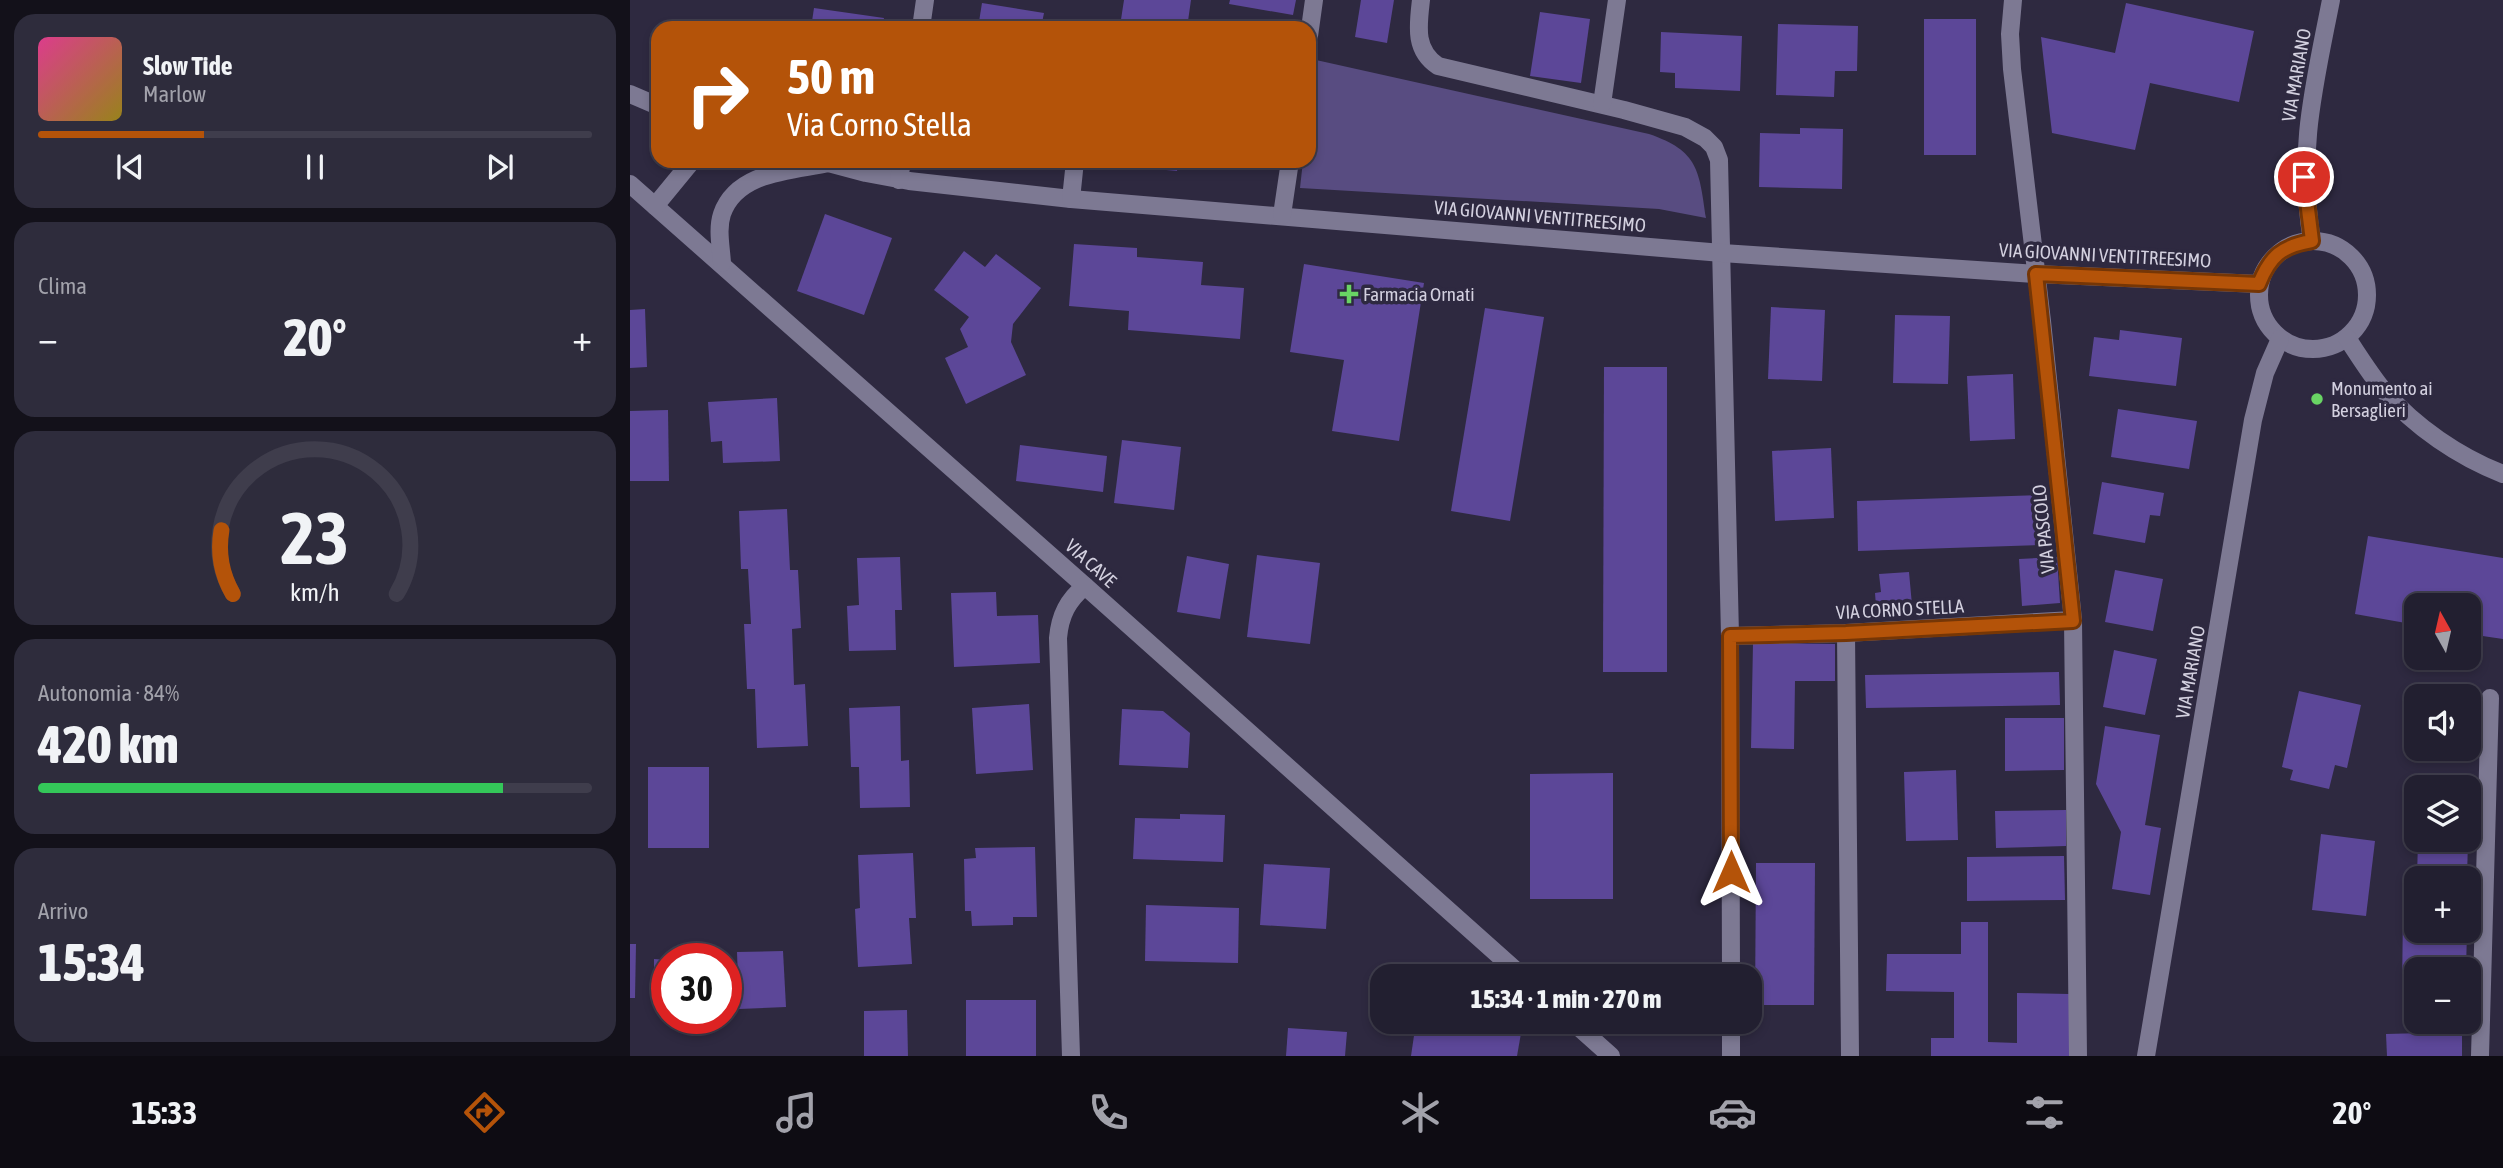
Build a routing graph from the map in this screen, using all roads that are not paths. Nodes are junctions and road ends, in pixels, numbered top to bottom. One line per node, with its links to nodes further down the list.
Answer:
1 (925, 0): 7 (street)
2 (1314, 0): 8 (street)
3 (1422, 0): 11 (street)
4 (1617, 0): 11 (street)
5 (2013, 0): 26 (street, VIA PASCOLO)
6 (2331, 0): 23 (street, VIA MARIANO)
7 (922, 21)
8 (1311, 21)
9 (630, 94): 10 (street)
10 (651, 103)
11 (1602, 104): 24 (street)
12 (686, 168): 21 (street)
13 (798, 168): 25 (street)
14 (850, 168): 18 (street, VIA GIOVANNI VENTITREESIMO)
15 (901, 168): 18 (street)
16 (1074, 168): 20 (street)
17 (1289, 168): 22 (street)
18 (899, 180): 20 (street, VIA GIOVANNI VENTITREESIMO)
19 (630, 184): 21 (street, VIA CAVE)
20 (1071, 199): 22 (street, VIA GIOVANNI VENTITREESIMO)
21 (655, 206): 25 (street, VIA CAVE)
22 (1282, 215): 24 (street, VIA GIOVANNI VENTITREESIMO)
23 (2312, 241): 27 (street); 28 (street)
24 (1722, 253): 26 (street, VIA GIOVANNI VENTITREESIMO); 34 (street)
25 (722, 263): 31 (street, VIA CAVE)
26 (2036, 274): 27 (street, VIA GIOVANNI VENTITREESIMO); 32 (street, VIA PASCOLO)
27 (2259, 284): 29 (street)
28 (2347, 338): 29 (street); 30 (street)
29 (2280, 339): 45 (street, VIA MARIANO)
30 (2503, 474)
31 (1085, 586): 36 (street, VIA CAVE); 40 (street)
32 (2073, 621): 33 (street, VIA CORNO STELLA); 44 (street, VIA PASCOLO)
33 (1846, 633): 34 (street, VIA CORNO STELLA); 43 (street)
34 (1730, 636): 37 (street)
35 (2490, 698): 46 (street)
36 (1509, 964)
37 (1731, 964)
38 (1586, 1034): 41 (street)
39 (1731, 1034): 42 (street)
40 (1072, 1056)
41 (1611, 1056)
42 (1731, 1056)
43 (1850, 1056)
44 (2078, 1056)
45 (2146, 1056)
46 (2480, 1056)

